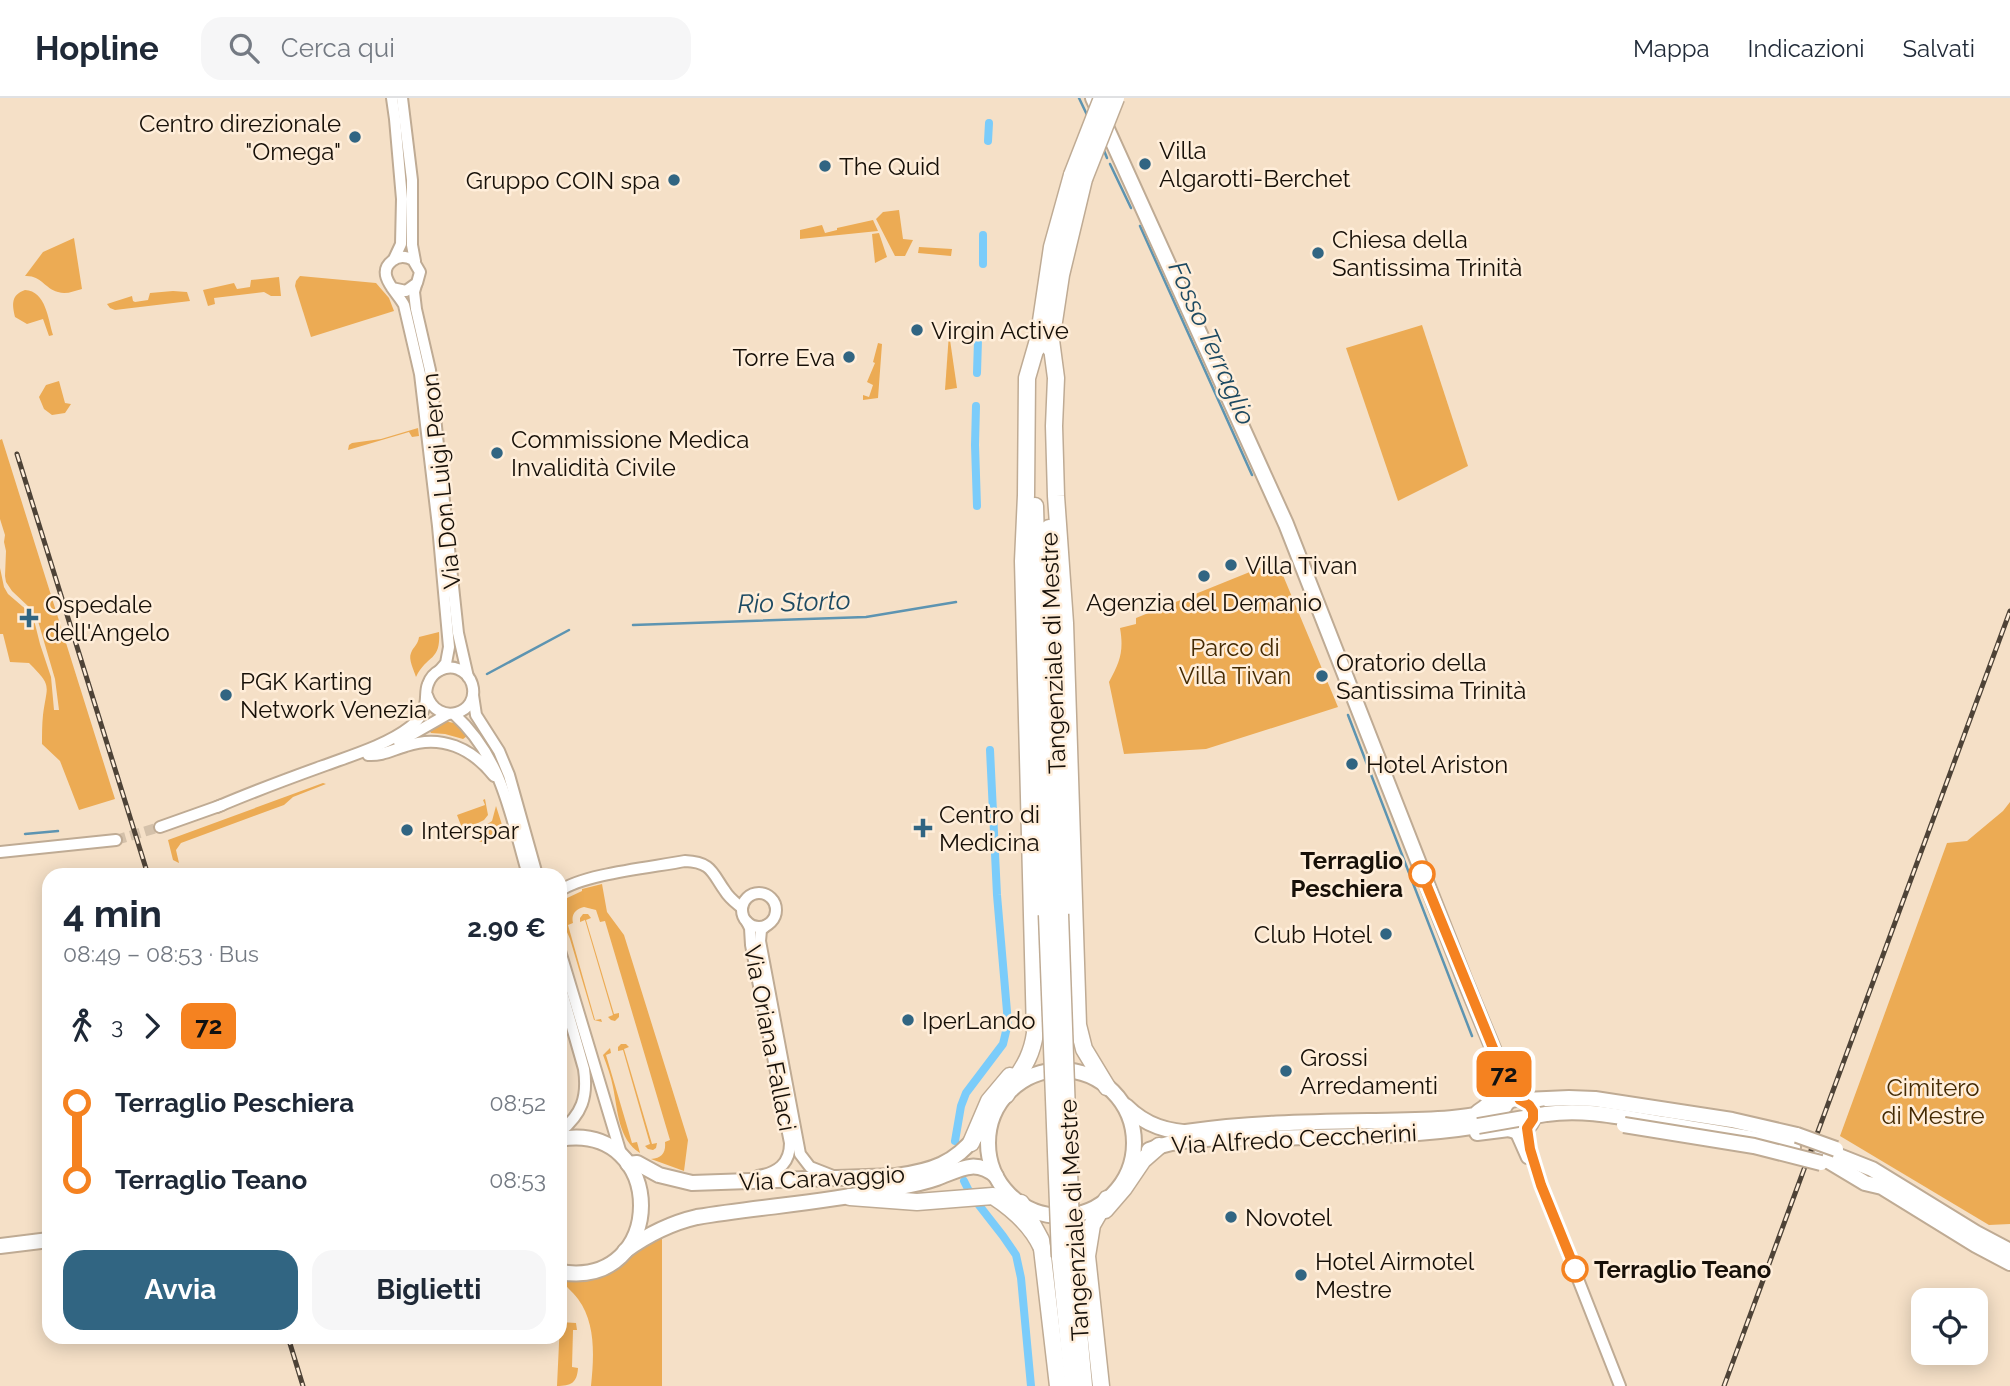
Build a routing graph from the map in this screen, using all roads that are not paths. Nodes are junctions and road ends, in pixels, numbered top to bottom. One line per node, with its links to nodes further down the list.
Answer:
1 (392, 98): 7 (street)
2 (402, 98): 8 (street)
3 (1093, 98): 34 (main road)
4 (1102, 98): 6 (highway, Tangenziale di Mestre, bridge)
5 (1116, 98): 6 (highway, Tangenziale di Mestre, bridge)
6 (1078, 177): 11 (highway, Tangenziale di Mestre)
7 (394, 259): 8 (street); 10 (street)
8 (415, 261): 9 (street)
9 (416, 285): 10 (street); 15 (street, Via Don Luigi Peron)
10 (392, 288): 14 (street, Via Don Luigi Peron)
11 (1044, 340): 12 (highway, Tangenziale di Mestre); 12 (highway)
12 (1043, 563): 13 (highway); 13 (highway, Tangenziale di Mestre)
13 (1045, 626): 37 (highway); 39 (highway); 70 (highway, Tangenziale di Mestre, bridge)
14 (440, 670): 15 (street); 16 (street)
15 (468, 677): 17 (street)
16 (427, 695): 18 (street); 21 (street)
17 (473, 695): 18 (street); 26 (street)
18 (451, 714): 19 (street); 20 (street)
19 (368, 755): 20 (street); 21 (street)
20 (501, 785): 25 (street)
21 (217, 807): 22 (street)
22 (160, 827)
23 (116, 840): 24 (street)
24 (0, 852)
25 (526, 868)
26 (535, 868)
27 (567, 887): 28 (street)
28 (727, 894): 29 (street); 30 (street)
29 (750, 895): 30 (street); 32 (street)
30 (742, 908): 31 (street)
31 (747, 922): 32 (street); 59 (street, Via Oriana Fallaci)
32 (767, 925): 57 (street, Via Oriana Fallaci)
33 (567, 974): 54 (street)
34 (1465, 981): 36 (main road); 38 (main road)
35 (567, 1010): 46 (street)
36 (1484, 1043): 43 (main road); 45 (main road)
37 (1029, 1057): 40 (highway); 51 (highway)
38 (1507, 1080): 41 (main road); 43 (main road)
39 (1107, 1087): 40 (main road); 42 (main road)
40 (1006, 1096): 44 (main road)
41 (1569, 1098): 43 (main road); 50 (main road)
42 (1120, 1100): 48 (main road, Via Alfredo Ceccherini); 58 (main road)
43 (1514, 1102): 45 (main road); 47 (main road); 47 (main road)
44 (995, 1112): 51 (main road, Via Caravaggio); 56 (main road)
45 (1476, 1120): 48 (main road, Via Alfredo Ceccherini); 48 (main road); 50 (main road)
46 (567, 1125)
47 (1520, 1128): 48 (main road); 53 (main road, bridge); 77 (street)
48 (1185, 1137): 52 (main road, Via Alfredo Ceccherini)
49 (567, 1138): 54 (main road, Via Caravaggio)
50 (1795, 1142): 53 (main road); 55 (main road, bridge)
51 (971, 1143): 57 (main road, Via Caravaggio)
52 (1159, 1146): 58 (main road, Via Alfredo Ceccherini); 66 (highway)
53 (1829, 1158): 55 (main road); 63 (main road)
54 (625, 1161): 59 (main road, Via Caravaggio); 68 (main road)
55 (1872, 1170): 63 (main road)
56 (996, 1177): 60 (main road, Via Caravaggio); 62 (main road)
57 (843, 1178): 59 (main road, Via Caravaggio)
58 (1124, 1178): 61 (main road)
59 (715, 1183)
60 (850, 1197): 67 (highway); 68 (main road, Via Caravaggio)
61 (1107, 1199): 62 (main road); 66 (highway)
62 (1021, 1203): 67 (highway)
63 (1932, 1212): 69 (main road); 71 (main road)
64 (42, 1241): 65 (main road)
65 (0, 1246)
66 (1088, 1247): 76 (highway)
67 (1042, 1248): 73 (highway)
68 (625, 1251): 72 (main road, Via Caravaggio)
69 (2010, 1251)
70 (1066, 1256): 74 (highway, Tangenziale di Mestre); 75 (highway, Tangenziale di Mestre)
71 (2010, 1263)
72 (567, 1273)
73 (1058, 1386)
74 (1073, 1386)
75 (1084, 1386)
76 (1101, 1386)
77 (1620, 1386)

